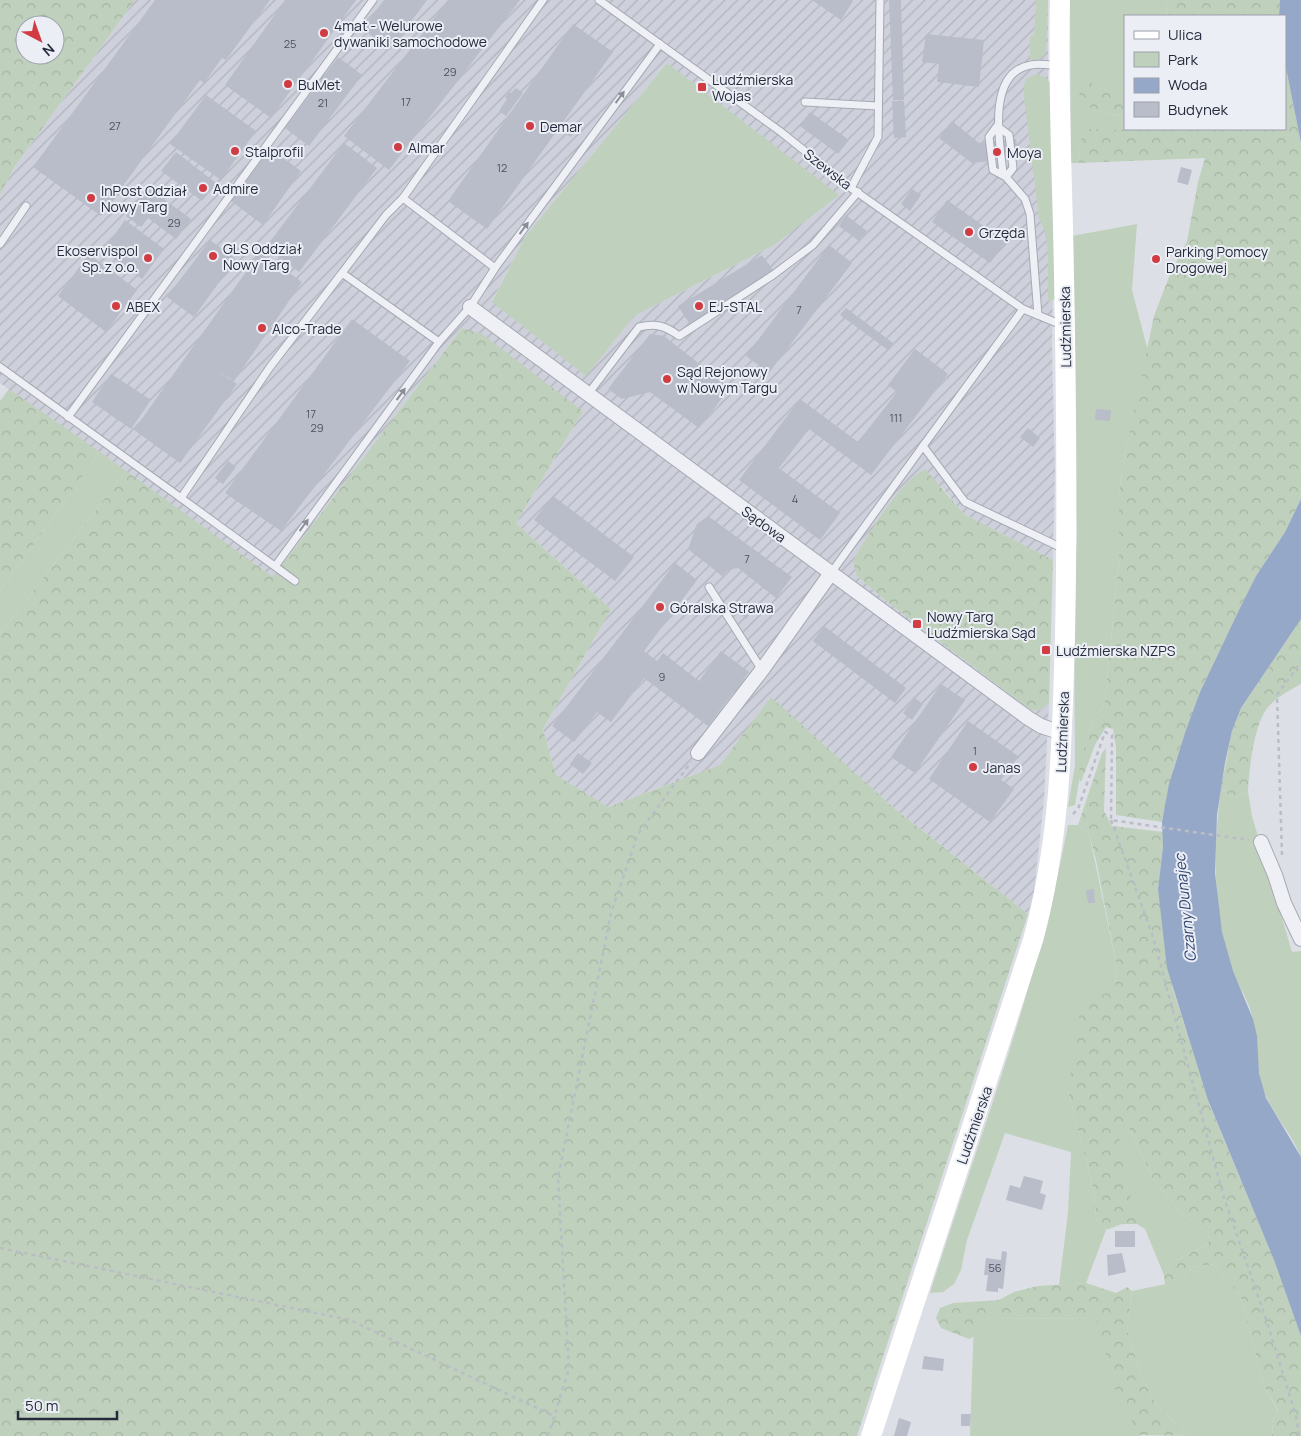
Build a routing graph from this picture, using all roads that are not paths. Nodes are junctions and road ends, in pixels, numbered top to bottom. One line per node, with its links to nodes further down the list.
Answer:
1 (373, 0): 25 (lane)
2 (543, 0): 13 (lane)
3 (599, 0): 6 (lane, Szewska)
4 (880, 0): 9 (lane)
5 (1060, 0): 7 (main road, Ludźmierska)
6 (660, 44): 12 (lane, Szewska); 16 (lane, one-way to 6)
7 (1058, 66): 10 (lane); 21 (main road, Ludźmierska)
8 (805, 102): 9 (lane)
9 (878, 106): 12 (lane)
10 (998, 126): 11 (lane); 11 (lane)
11 (1006, 177): 20 (lane)
12 (855, 190): 19 (lane, Szewska); 24 (lane)
13 (403, 198): 16 (lane); 17 (lane)
14 (26, 206): 15 (lane)
15 (0, 244)
16 (495, 268): 18 (lane)
17 (342, 273): 22 (lane); 27 (lane)
18 (470, 307): 22 (lane); 24 (street, Sądowa)
19 (1023, 309): 20 (lane, Szewska); 26 (lane)
20 (1038, 315): 21 (lane, Szewska)
21 (1065, 326): 28 (main road, Ludźmierska)
22 (439, 342): 29 (lane, one-way to 22)
23 (0, 367): 25 (lane)
24 (588, 394): 30 (street, Sądowa)
25 (68, 417): 27 (lane)
26 (923, 446): 28 (lane); 30 (lane)
27 (181, 498): 29 (lane)
28 (1067, 550): 34 (main road, Ludźmierska)
29 (276, 565): 31 (lane)
30 (831, 573): 33 (street); 34 (street, Sądowa)
31 (295, 581)
32 (709, 587): 33 (lane)
33 (762, 670): 35 (street)
34 (1062, 733): 38 (main road, Ludźmierska)
35 (698, 753)
36 (1255, 841): 37 (street)
37 (1301, 939)
38 (871, 1436)

